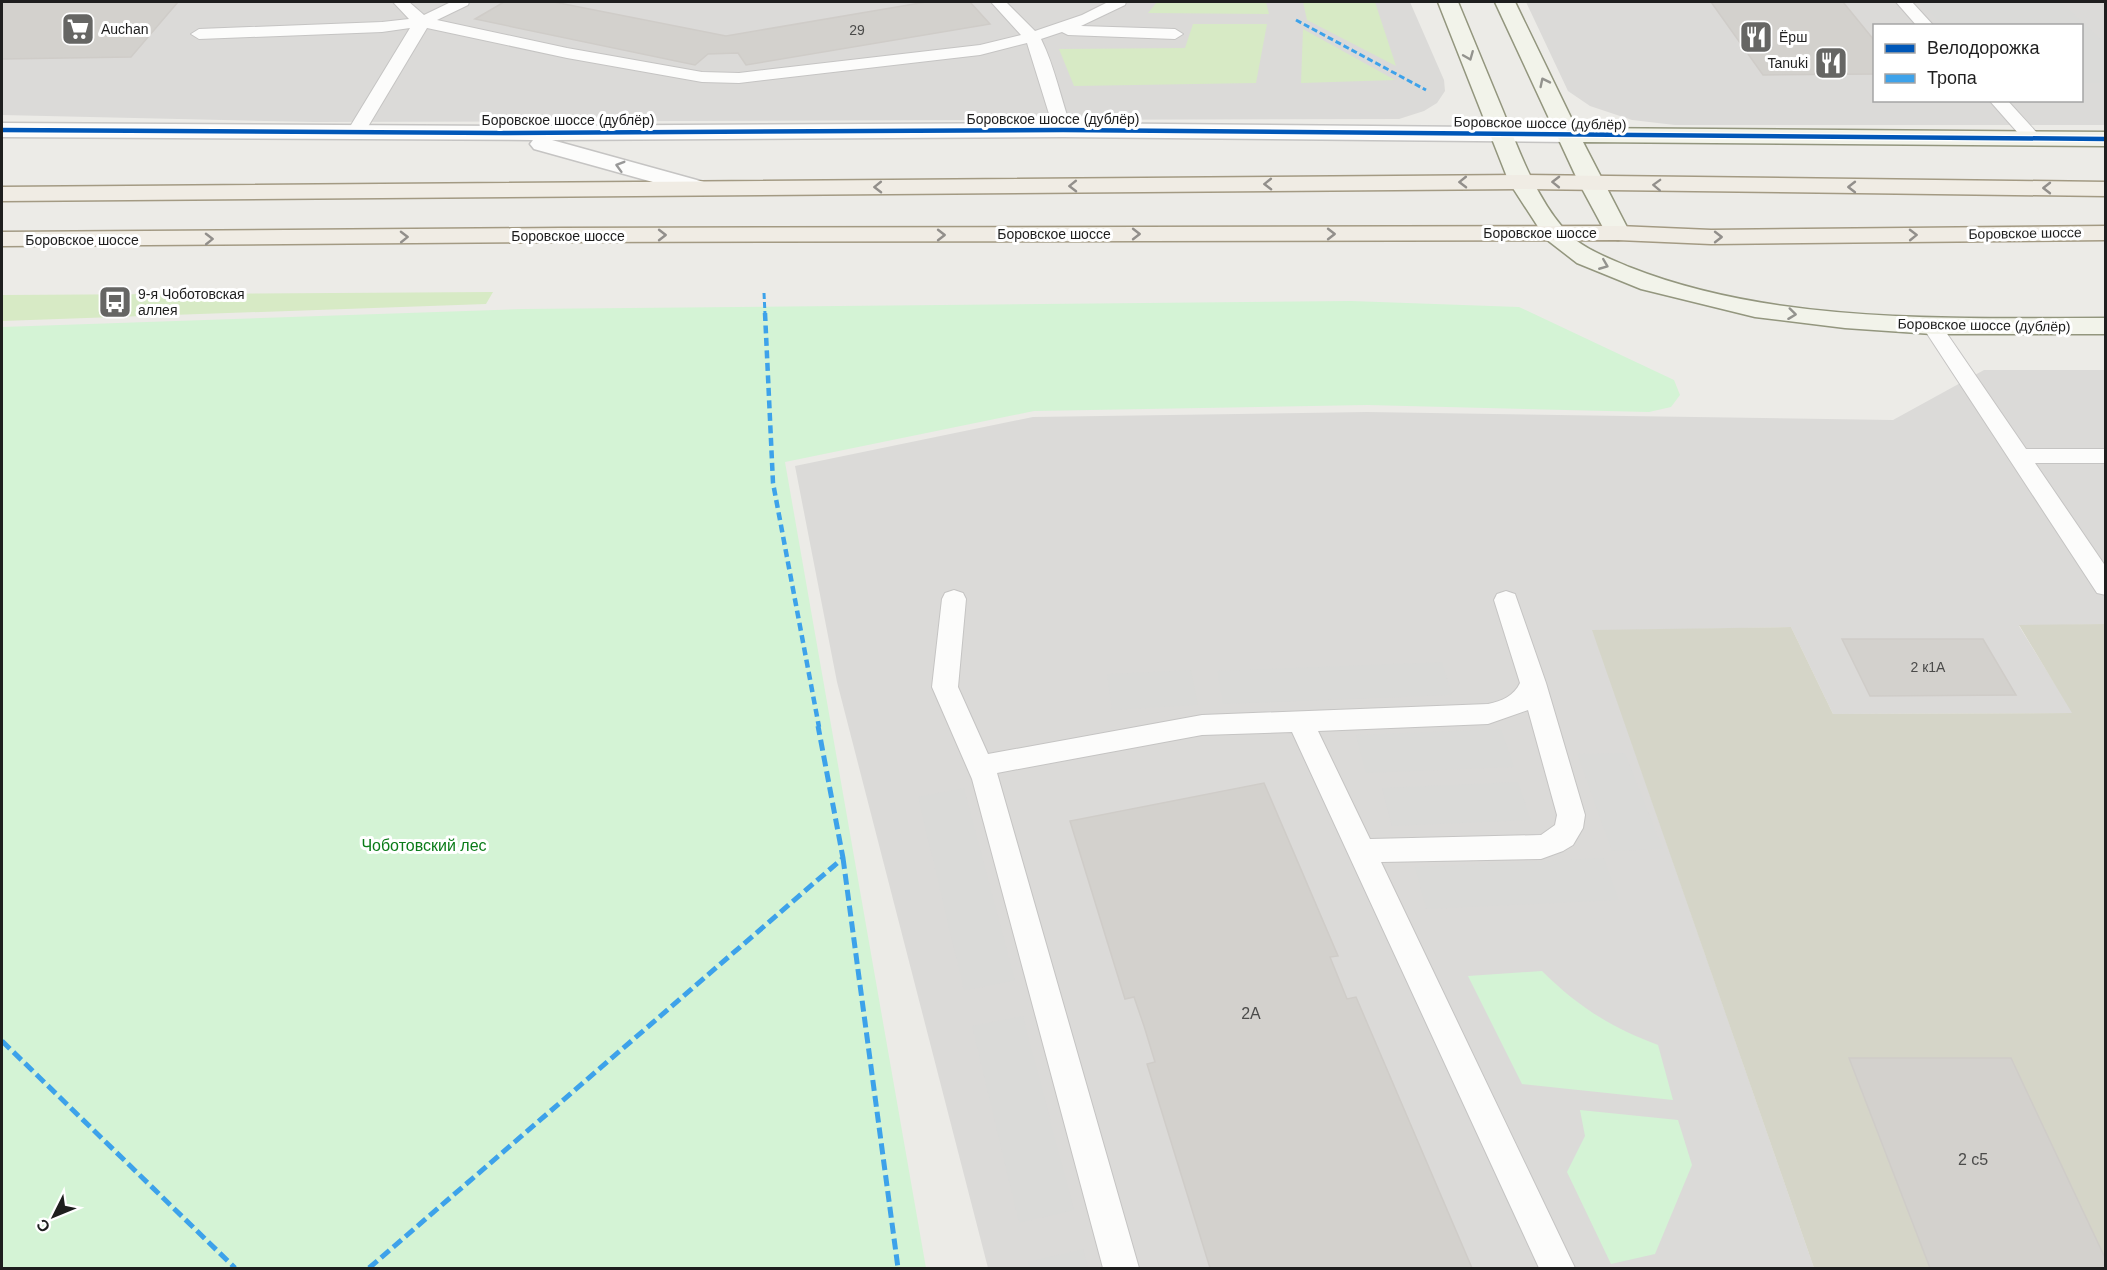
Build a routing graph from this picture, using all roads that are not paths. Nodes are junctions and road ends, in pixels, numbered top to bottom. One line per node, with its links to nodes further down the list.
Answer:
1 (400, 2): 8 (lane)
2 (462, 2): 8 (lane)
3 (998, 2): 13 (lane)
4 (1119, 2): 10 (lane)
5 (1448, 2): 19 (main road, Боровское шоссе (дублёр), one-way to 19)
6 (1505, 2): 20 (main road, one-way to 6)
7 (1904, 2): 9 (lane)
8 (422, 22): 11 (lane); 13 (lane); 16 (lane)
9 (1924, 24)
10 (1056, 29): 12 (lane); 13 (lane)
11 (199, 34)
12 (1175, 34)
13 (1032, 37): 17 (lane)
14 (1999, 102): 21 (lane)
15 (2, 130): 16 (street, Боровское шоссе (дублёр))
16 (357, 130): 18 (street, Боровское шоссе (дублёр))
17 (1064, 130): 18 (street, Боровское шоссе (дублёр)); 19 (street, Боровское шоссе (дублёр))
18 (504, 133): 25 (street, one-way to 18)
19 (1500, 133): 20 (street, Боровское шоссе (дублёр)); 23 (main road, Боровское шоссе (дублёр))
20 (1570, 135): 21 (main road, Боровское шоссе (дублёр)); 24 (main road)
21 (2032, 138): 22 (main road, Боровское шоссе (дублёр))
22 (2106, 139)
23 (1521, 182): 24 (main road, one-way to 23); 25 (main road, one-way to 25); 30 (main road, Боровское шоссе (дублёр))
24 (1591, 183): 26 (main road, one-way to 24); 28 (main road)
25 (696, 187): 27 (main road)
26 (2106, 189)
27 (2, 194)
28 (1618, 233): 29 (main road, Боровское шоссе, one-way to 29); 30 (main road, Боровское шоссе)
29 (2106, 233)
30 (1555, 234): 31 (main road, Боровское шоссе, one-way to 30); 32 (main road, Боровское шоссе (дублёр), one-way to 32)
31 (2, 239)
32 (1932, 326): 33 (main road, Боровское шоссе (дублёр)); 34 (lane)
33 (2106, 326)
34 (2019, 456): 35 (lane); 36 (lane)
35 (2106, 456)
36 (2106, 587)
37 (954, 598): 41 (lane)
38 (1506, 600): 39 (lane)
39 (1533, 683): 40 (lane); 42 (lane)
40 (1300, 721): 41 (lane); 42 (lane)
41 (980, 766): 43 (lane)
42 (1361, 851): 44 (lane)
43 (1121, 1269)
44 (1557, 1269)

